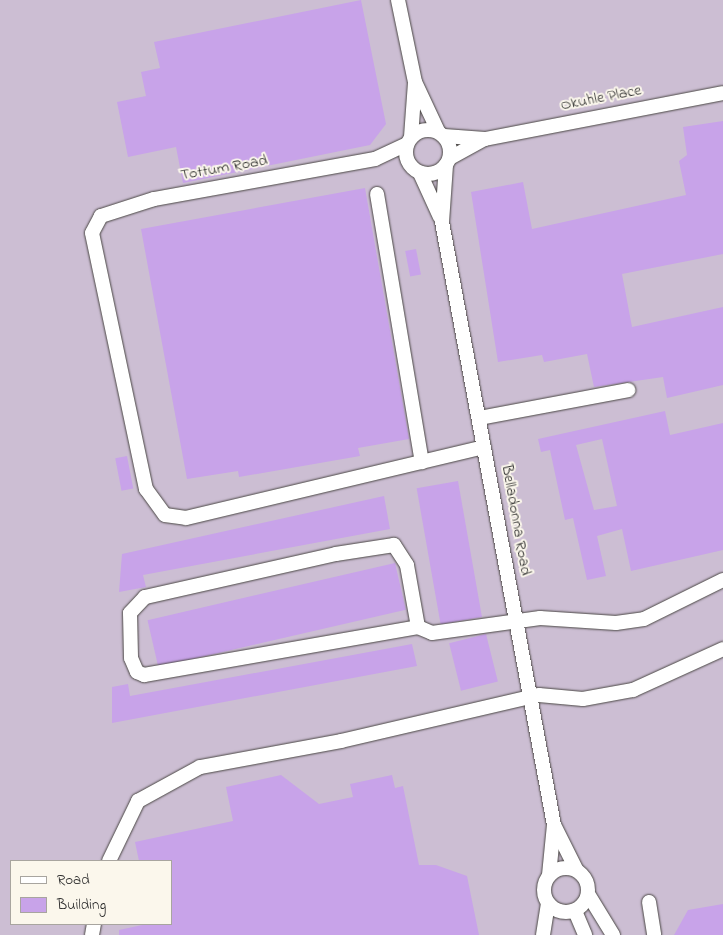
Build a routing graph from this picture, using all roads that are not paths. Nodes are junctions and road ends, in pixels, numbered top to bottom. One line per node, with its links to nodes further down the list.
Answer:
1 (398, 0): 2 (street, Belladonna Road)
2 (415, 82): 4 (street, Belladonna Road); 6 (street, Belladonna Road)
3 (723, 93): 5 (street, Okuhle Place)
4 (441, 134): 5 (street, Okuhle Place); 6 (street); 8 (street, Belladonna Road)
5 (485, 139): 8 (street, Okuhle Place)
6 (409, 141): 7 (street, Tottum Road); 9 (street, Belladonna Road)
7 (375, 159): 9 (street, Tottum Road); 15 (street, Tottum Road)
8 (448, 161): 9 (street); 11 (street, Belladonna Road)
9 (414, 169): 11 (street, Belladonna Road)
10 (376, 194): 15 (street)
11 (442, 222): 13 (street, Belladonna Road)
12 (628, 390): 13 (street)
13 (479, 418): 14 (street, Belladonna Road)
14 (484, 447): 15 (street); 17 (street, Belladonna Road)
15 (422, 462)
16 (723, 580): 17 (street)
17 (516, 621): 18 (street); 20 (street, Belladonna Road)
18 (418, 627): 18 (street)
19 (723, 649): 20 (street)
20 (530, 696): 21 (street, Belladonna Road); 22 (street)
21 (554, 825): 23 (street, Belladonna Road); 24 (street, Belladonna Road)
22 (109, 860)
23 (576, 869): 24 (street); 25 (street, Belladonna Road)
24 (549, 875): 27 (street, Belladonna Road)
25 (588, 894): 28 (street); 31 (street, Belladonna Road)
26 (649, 902): 32 (street)
27 (548, 903): 28 (street); 29 (street, Belladonna Road)
28 (574, 911): 30 (street)
29 (543, 935)
30 (585, 935)
31 (613, 935)
32 (654, 935)

